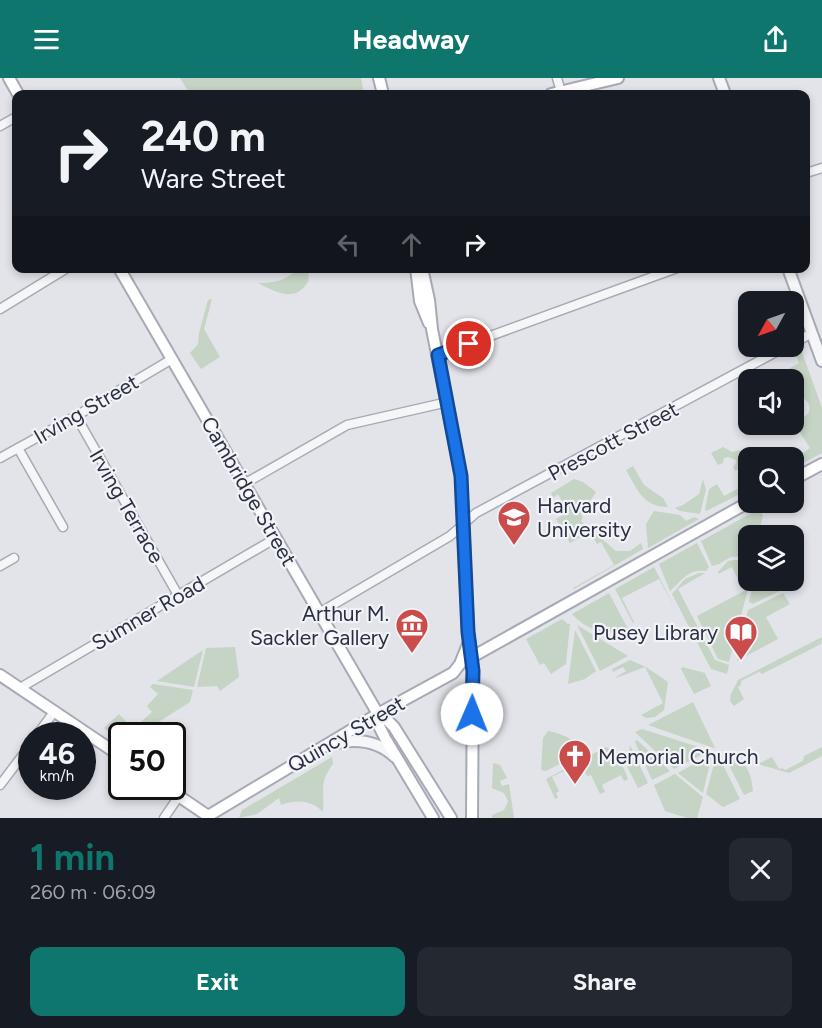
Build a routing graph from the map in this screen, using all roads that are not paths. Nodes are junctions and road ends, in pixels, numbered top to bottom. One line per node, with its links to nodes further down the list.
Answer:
1 (618, 78): 2 (main road)
2 (571, 90)
3 (59, 273): 9 (street)
4 (122, 273): 15 (main road, Cambridge Street)
5 (417, 273): 10 (main road)
6 (423, 273): 10 (main road)
7 (663, 273): 13 (street)
8 (790, 273): 11 (street)
9 (0, 309)
10 (432, 329): 13 (main road)
11 (812, 333): 12 (street); 16 (street)
12 (804, 337)
13 (438, 355): 17 (main road)
14 (767, 357): 25 (street, Prescott Street)
15 (172, 359): 18 (street, Irving Street); 23 (main road, Cambridge Street)
16 (822, 361)
17 (448, 402): 23 (street); 25 (main road)
18 (76, 416): 19 (street, Irving Street); 30 (street, Irving Terrace)
19 (18, 448): 20 (street, Irving Street); 26 (street)
20 (0, 458)
21 (822, 464): 22 (main road)
22 (804, 474)
23 (244, 484): 27 (main road, Cambridge Street)
24 (738, 508): 33 (main road)
25 (463, 525): 31 (street, Prescott Street); 32 (main road)
26 (63, 527)
27 (276, 538): 30 (street, Sumner Road); 31 (main road, Cambridge Street)
28 (14, 558): 29 (street)
29 (0, 566)
30 (178, 595): 35 (street, Sumner Road)
31 (319, 613): 37 (main road, Cambridge Street)
32 (469, 641): 33 (main road); 37 (main road, Quincy Street)
33 (472, 657): 50 (main road)
34 (0, 675): 35 (main road)
35 (20, 688): 36 (main road)
36 (54, 712): 38 (street); 40 (main road)
37 (378, 714): 39 (main road, Quincy Street); 42 (main road, Cambridge Street); 49 (main road, Cambridge Street)
38 (47, 722)
39 (323, 747): 42 (street); 46 (main road, Quincy Street)
40 (108, 748)
41 (18, 761): 43 (street)
42 (401, 765): 48 (main road, Cambridge Street)
43 (0, 785)
44 (176, 800): 47 (street)
45 (185, 800): 46 (main road)
46 (209, 817)
47 (164, 818)
48 (433, 818)
49 (451, 818)
50 (472, 818)

